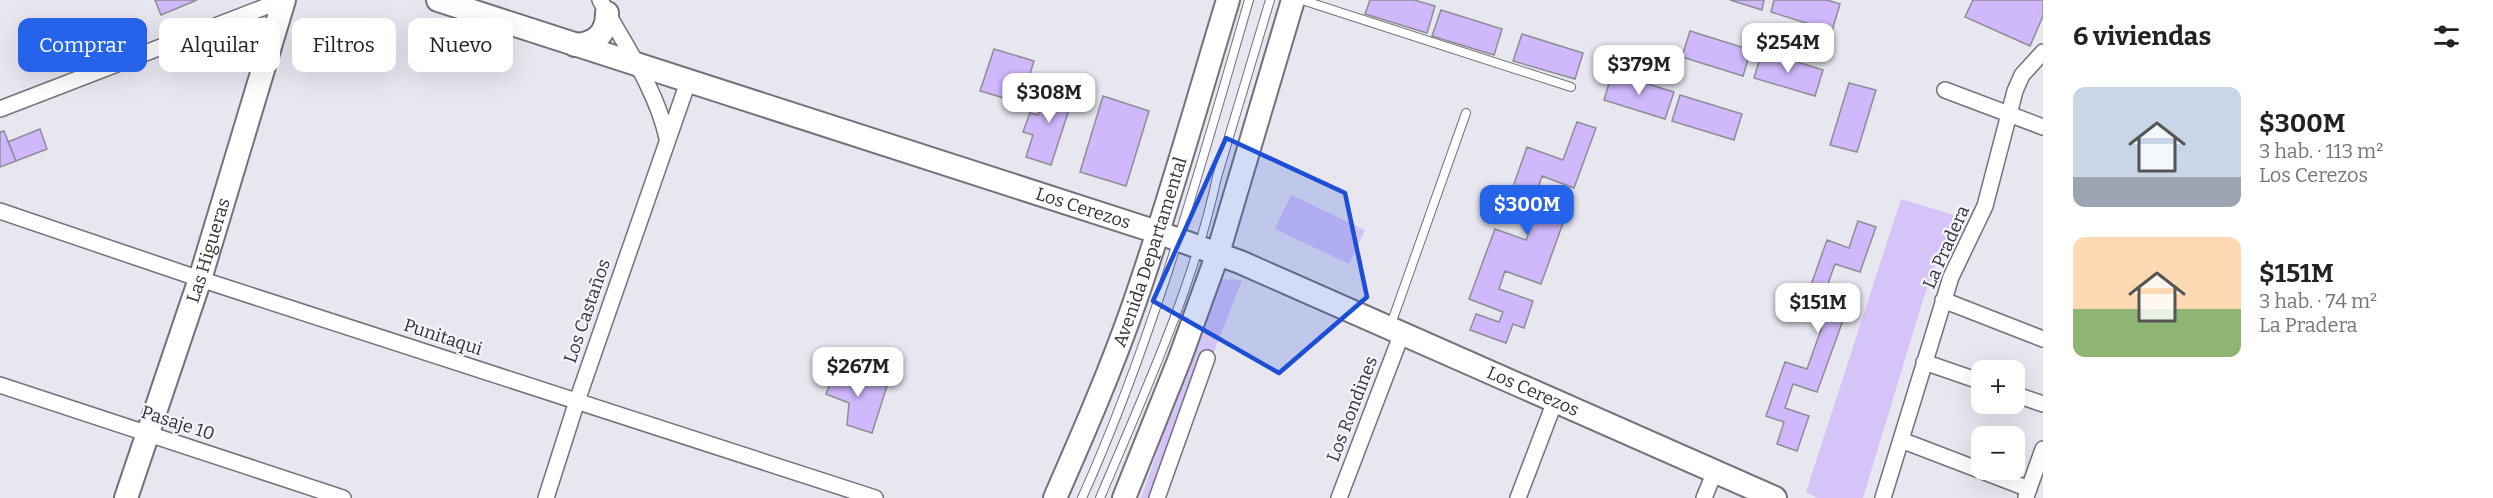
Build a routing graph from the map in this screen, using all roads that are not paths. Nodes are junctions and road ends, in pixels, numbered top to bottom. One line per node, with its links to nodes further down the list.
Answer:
1 (284, 0): 15 (street); 23 (street, Las Higueras)
2 (438, 0): 9 (street, Los Cerezos)
3 (1227, 0): 21 (street, Avenida Departamental)
4 (1249, 0): 22 (lane)
5 (1270, 0): 22 (lane)
6 (1293, 0): 22 (street)
7 (1302, 0): 13 (lane)
8 (603, 6): 9 (street); 11 (street)
9 (575, 45): 11 (street, Los Cerezos)
10 (2043, 52): 17 (street, La Pradera)
11 (636, 64): 12 (street, Los Cerezos); 19 (street)
12 (688, 82): 19 (street, Los Castaños); 21 (street, Los Cerezos)
13 (1571, 87)
14 (1946, 90): 17 (street)
15 (0, 109)
16 (1466, 113): 25 (lane)
17 (2010, 114): 18 (street); 24 (street, La Pradera)
18 (2043, 127)
19 (667, 138): 32 (street, Los Castaños)
20 (0, 211): 23 (street, Punitaqui)
21 (1157, 232): 22 (street, Los Cerezos); 45 (street, Avenida Departamental)
22 (1198, 246): 25 (street, Los Cerezos); 46 (lane); 47 (lane); 48 (street)
23 (200, 279): 32 (street, Punitaqui); 35 (street, Las Higueras)
24 (1943, 300): 26 (street); 28 (street, La Pradera)
25 (1396, 330): 33 (street, Los Cerezos); 50 (street, Los Rondines)
26 (2043, 339)
27 (1207, 358): 49 (street)
28 (1924, 362): 29 (street); 36 (street, La Pradera)
29 (1971, 378)
30 (0, 385): 35 (street, Pasaje 10)
31 (2025, 398): 34 (street)
32 (576, 401): 43 (street, Los Castaños); 44 (street, Punitaqui)
33 (1555, 401): 38 (street, Los Cerezos); 51 (street)
34 (2043, 404)
35 (148, 434): 39 (street, Pasaje 10); 41 (street, Las Higueras)
36 (1901, 440): 40 (street); 54 (street, La Pradera)
37 (2043, 449): 40 (street)
38 (1715, 471): 52 (street); 53 (street, Los Cerezos)
39 (307, 492): 42 (street, Pasaje 10)
40 (2027, 493)
41 (126, 498)
42 (343, 498)
43 (546, 498)
44 (875, 498)
45 (1055, 498)
46 (1083, 498)
47 (1100, 498)
48 (1124, 498)
49 (1157, 498)
50 (1339, 498)
51 (1518, 498)
52 (1704, 498)
53 (1775, 498)
54 (1883, 498)

